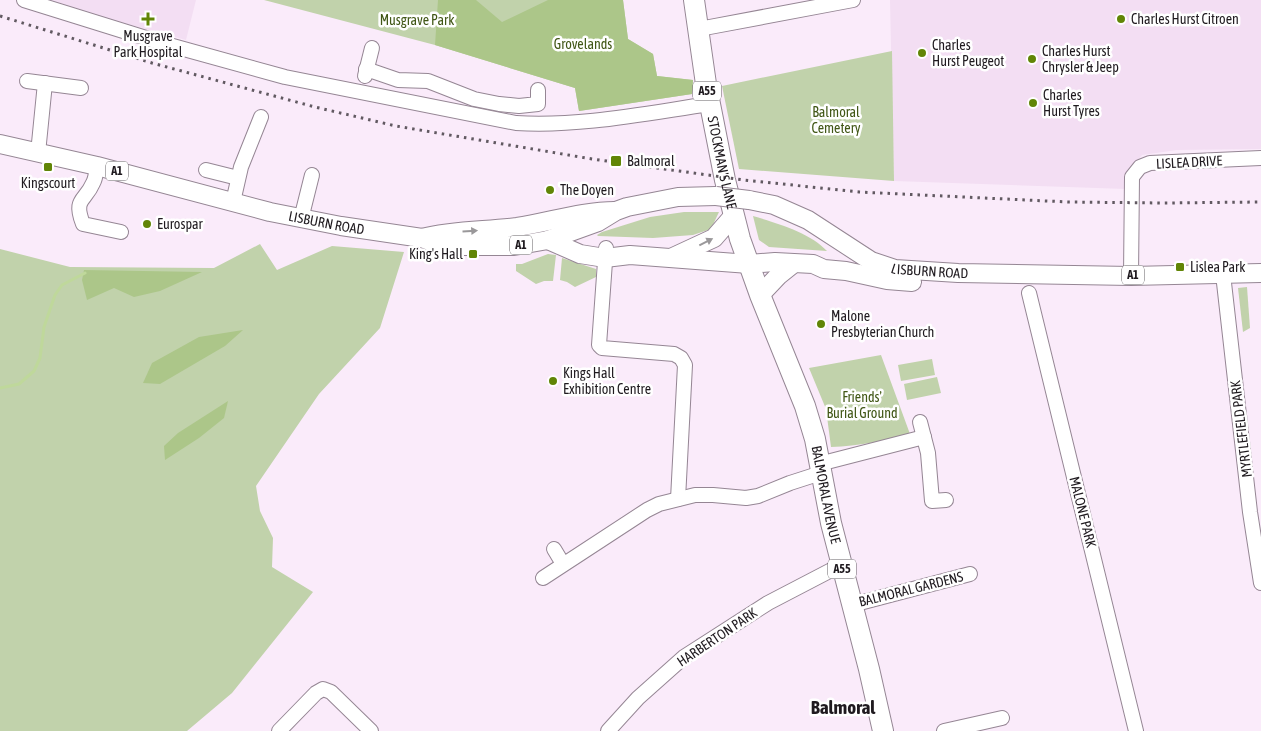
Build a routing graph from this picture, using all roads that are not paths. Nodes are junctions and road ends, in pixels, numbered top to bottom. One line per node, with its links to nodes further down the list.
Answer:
1 (24, 0): 11 (street)
2 (694, 0): 4 (highway, STOCKMAN'S LANE / A55)
3 (853, 0): 4 (street)
4 (699, 29): 12 (highway, STOCKMAN'S LANE / A55)
5 (372, 48): 7 (street)
6 (27, 81): 8 (street)
7 (428, 81): 10 (street); 11 (street)
8 (44, 83): 9 (street); 15 (street)
9 (81, 88)
10 (538, 90)
11 (423, 104): 12 (street)
12 (710, 104): 23 (highway, STOCKMAN'S LANE / A55)
13 (261, 117): 20 (street)
14 (0, 144): 15 (main road, A1)
15 (38, 153): 17 (main road, A1)
16 (1261, 158): 39 (street, LISLEA DRIVE)
17 (97, 166): 21 (main road, A1); 26 (street)
18 (206, 170): 20 (street)
19 (312, 175): 24 (street)
20 (238, 178): 21 (street)
21 (233, 202): 24 (main road, LISBURN ROAD / A1)
22 (616, 211): 25 (main road, LISBURN ROAD / A1); 27 (main road, LISBURN ROAD / A1); 32 (main road, LISBURN ROAD / A1, bridge)
23 (734, 215): 31 (main road, one-way to 23); 33 (highway, STOCKMAN'S LANE / A55)
24 (301, 219): 28 (main road, LISBURN ROAD / A1)
25 (517, 227): 27 (main road, A1); 28 (main road, LISBURN ROAD / A1, one-way to 25)
26 (121, 232)
27 (566, 235): 29 (main road, LISBURN ROAD / A1); 30 (main road, A1)
28 (422, 238): 29 (main road, LISBURN ROAD / A1)
29 (548, 240): 30 (main road, A1)
30 (606, 253): 31 (main road, A1); 45 (street)
31 (670, 258): 33 (main road, A1)
32 (871, 261): 35 (main road, A1); 36 (main road, LISBURN ROAD / A1)
33 (749, 264): 34 (main road, A1); 41 (highway, BALMORAL AVENUE / A55)
34 (793, 264): 35 (main road, A1); 41 (main road)
35 (812, 264): 36 (main road, A1)
36 (958, 273): 39 (main road, LISBURN ROAD / A1)
37 (1261, 273): 38 (main road, LISBURN ROAD / A1)
38 (1223, 274): 39 (main road, LISBURN ROAD / A1); 52 (street, MYRTLEFIELD PARK)
39 (1131, 276)
40 (1029, 293): 60 (street, MALONE PARK)
41 (760, 295): 44 (highway, BALMORAL AVENUE / A55)
42 (920, 422): 43 (street)
43 (924, 437): 44 (street); 46 (street)
44 (820, 469): 45 (street); 49 (highway, BALMORAL AVENUE / A55)
45 (678, 498): 48 (street)
46 (946, 500)
47 (554, 549): 48 (street)
48 (563, 564): 51 (street)
49 (841, 565): 53 (highway, BALMORAL AVENUE / A55); 57 (street, HARBERTON PARK)
50 (970, 574): 53 (street, BALMORAL GARDENS)
51 (543, 578)
52 (1261, 584)
53 (852, 605): 58 (highway, BALMORAL AVENUE / A55)
54 (1002, 718): 59 (street)
55 (279, 731): 56 (street)
56 (371, 731)
57 (608, 731)
58 (882, 731)
59 (944, 731)
60 (1136, 731)

